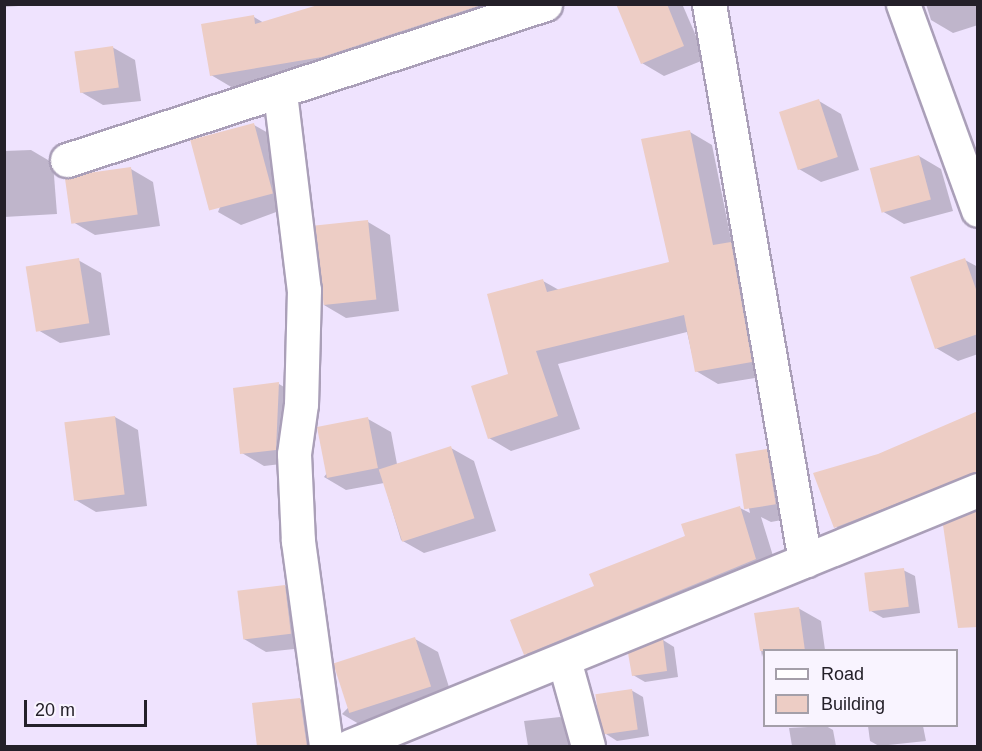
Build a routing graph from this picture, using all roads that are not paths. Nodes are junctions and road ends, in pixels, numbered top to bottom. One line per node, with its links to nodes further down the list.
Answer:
1 (545, 4): 4 (street)
2 (709, 4): 8 (street)
3 (903, 4): 6 (street)
4 (280, 93): 5 (street); 10 (street)
5 (67, 160)
6 (978, 210)
7 (978, 490): 8 (street)
8 (806, 561): 9 (street)
9 (564, 660): 11 (street); 12 (street)
10 (327, 747)
11 (350, 747)
12 (588, 747)

